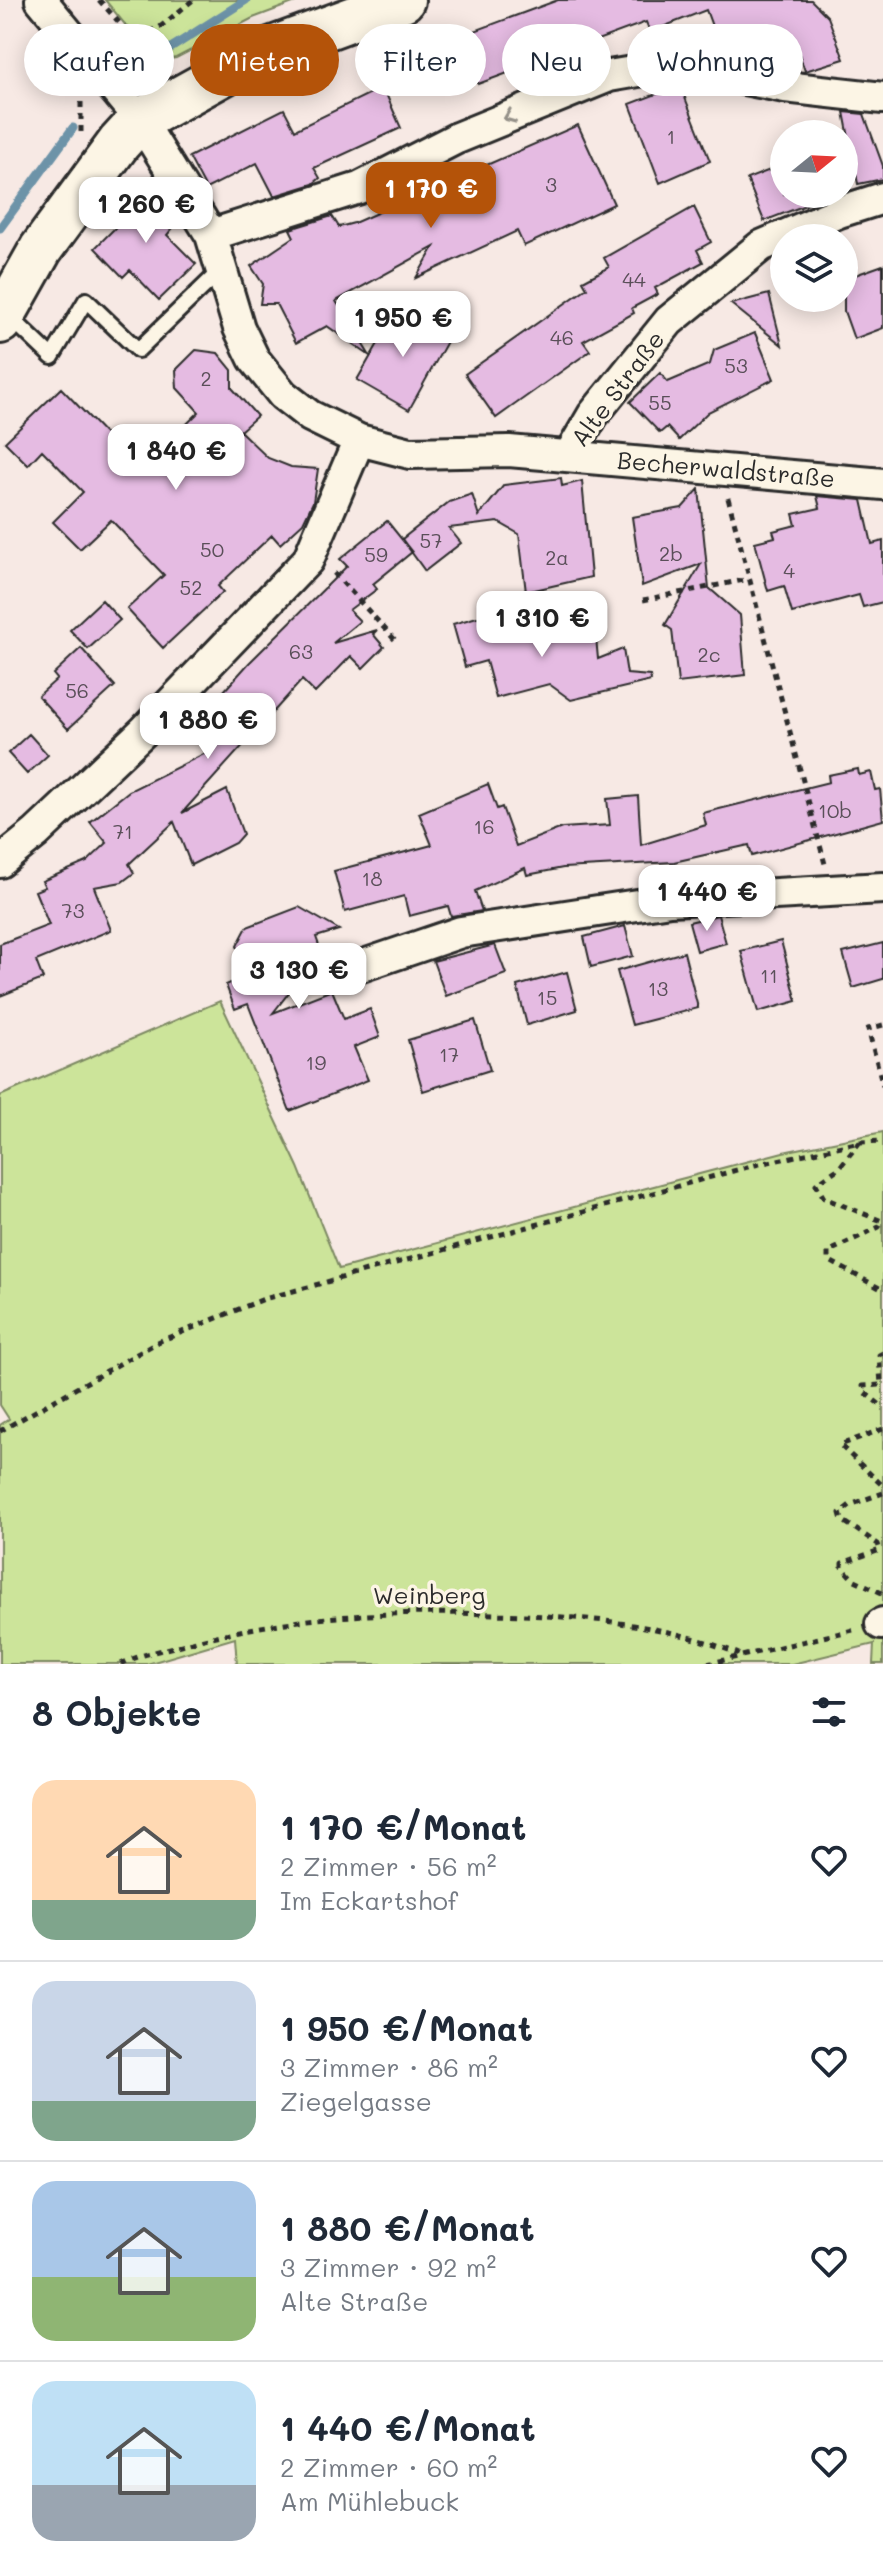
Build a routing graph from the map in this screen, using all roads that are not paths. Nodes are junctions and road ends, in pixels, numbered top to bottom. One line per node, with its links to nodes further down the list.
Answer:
1 (41, 0): 4 (street, Alte Straße)
2 (403, 0): 4 (main road)
3 (883, 98): 6 (street, one-way to 6)
4 (140, 120): 6 (street, Alte Straße); 8 (main road)
5 (883, 198): 10 (street, Alte Straße)
6 (211, 235): 7 (street, Alte Straße)
7 (221, 270): 8 (lane); 9 (street, Alte Straße)
8 (3, 317)
9 (359, 440): 10 (street, Alte Straße); 12 (street)
10 (569, 456): 11 (street, Becherwaldstraße)
11 (883, 484)
12 (0, 862)
13 (883, 888): 14 (street)
14 (358, 967)

